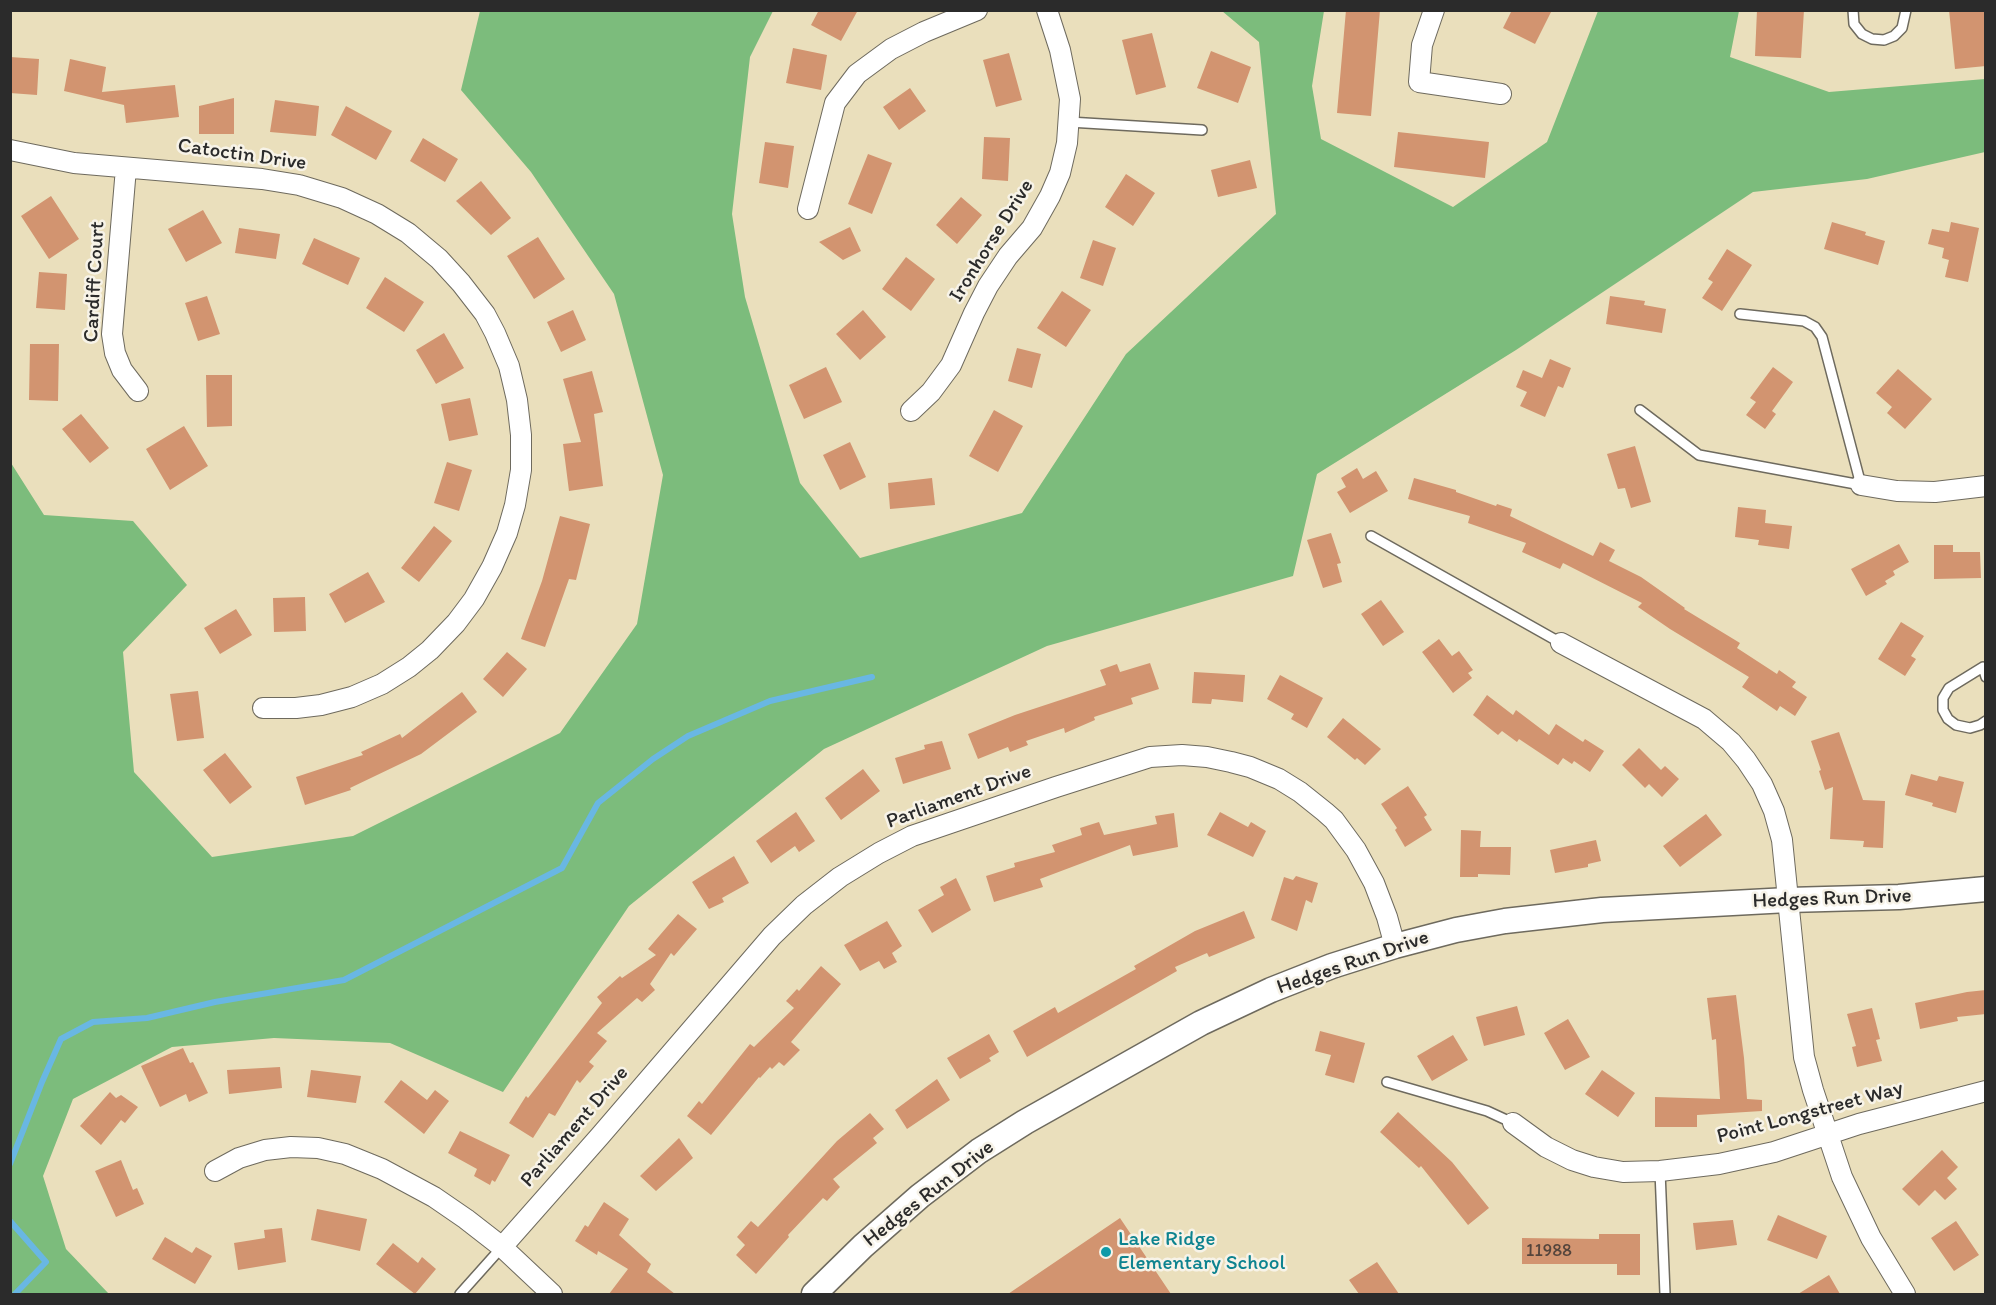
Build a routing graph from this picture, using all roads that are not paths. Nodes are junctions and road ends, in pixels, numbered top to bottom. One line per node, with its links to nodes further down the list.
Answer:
1 (976, 10): 11 (street)
2 (1047, 10): 7 (street, Ironhorse Drive)
3 (1434, 10): 6 (street)
4 (1853, 10): 5 (lane)
5 (1906, 10)
6 (1501, 94)
7 (1070, 122): 8 (lane); 15 (street, Ironhorse Drive)
8 (1202, 130)
9 (10, 150): 10 (street, Catoctin Drive)
10 (126, 168): 13 (street, Cardiff Court); 22 (street, Catoctin Drive)
11 (808, 209)
12 (1740, 314): 16 (lane)
13 (138, 391)
14 (1640, 410): 16 (lane)
15 (911, 411)
16 (1861, 485): 17 (street)
17 (1986, 486)
18 (1371, 536): 19 (lane)
19 (1562, 643): 25 (street)
20 (1984, 666): 21 (lane); 23 (lane)
21 (1986, 677)
22 (263, 708)
23 (1986, 721)
24 (1986, 889): 25 (street, Hedges Run Drive)
25 (1788, 900): 26 (street, Hedges Run Drive); 30 (street)
26 (1395, 946): 33 (street, Parliament Drive); 36 (street, Hedges Run Drive)
27 (1387, 1082): 29 (lane)
28 (1986, 1091): 30 (street, Point Longstreet Way)
29 (1513, 1124): 32 (street, Point Longstreet Way)
30 (1827, 1136): 32 (street, Point Longstreet Way); 38 (street)
31 (215, 1171): 33 (street)
32 (1660, 1171): 37 (lane)
33 (502, 1247): 34 (lane); 35 (street)
34 (460, 1294)
35 (552, 1294)
36 (814, 1294)
37 (1665, 1294)
38 (1905, 1294)

